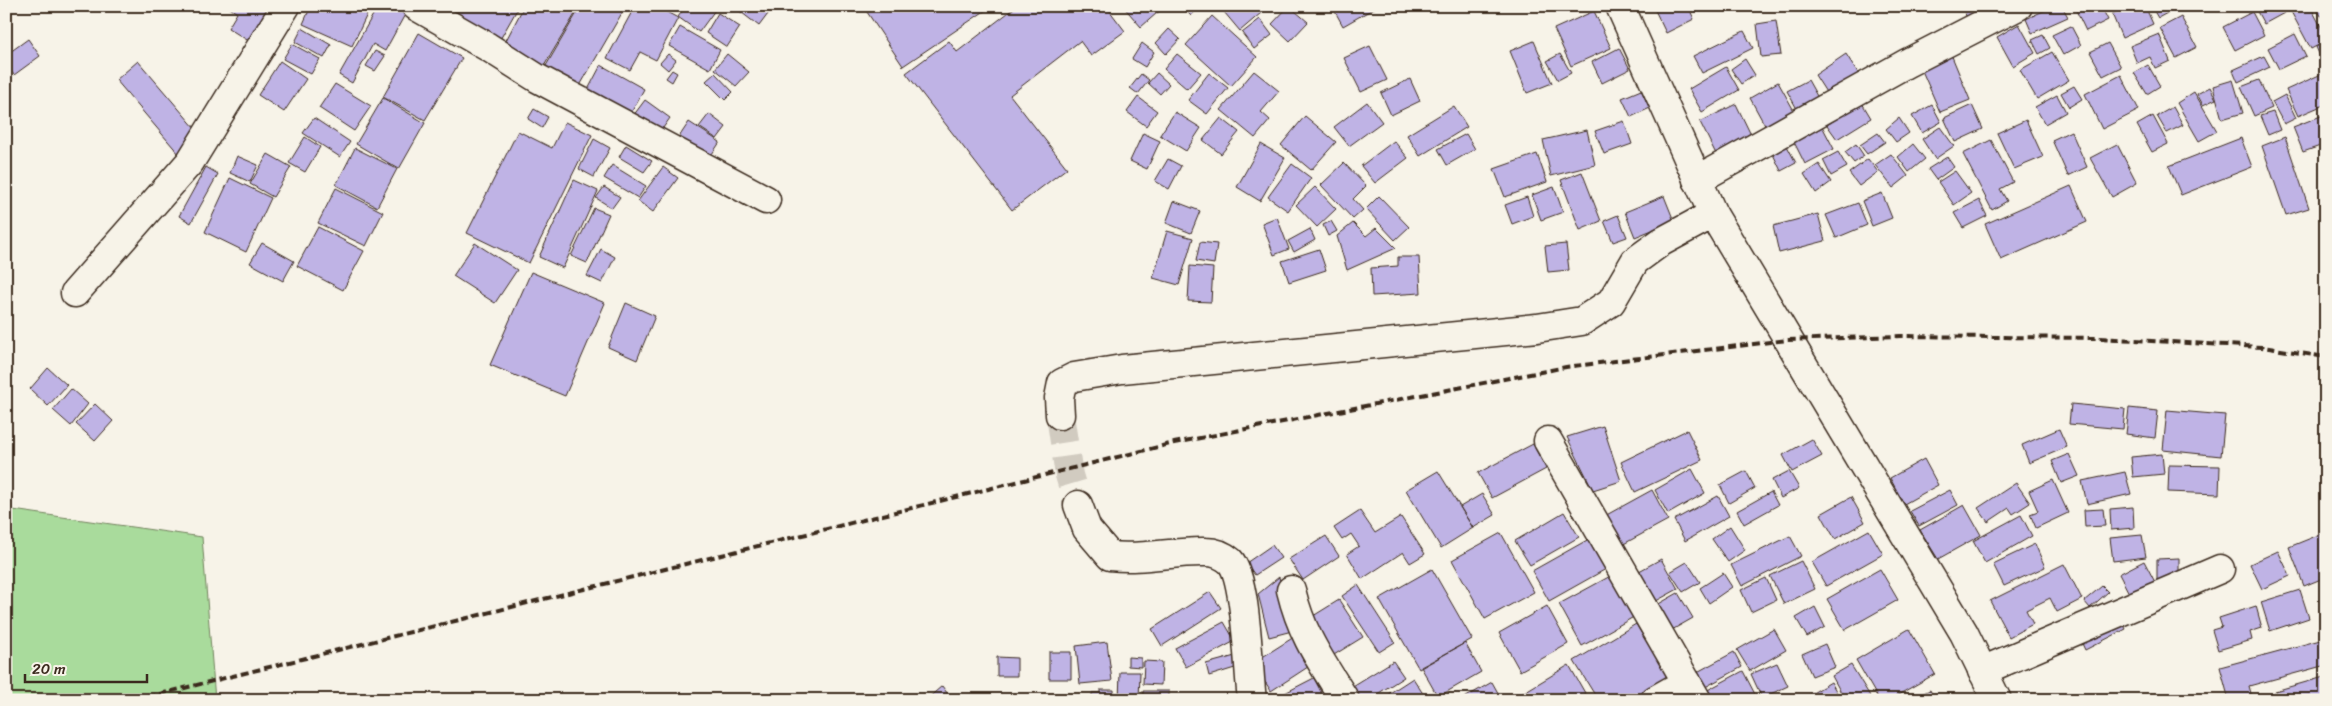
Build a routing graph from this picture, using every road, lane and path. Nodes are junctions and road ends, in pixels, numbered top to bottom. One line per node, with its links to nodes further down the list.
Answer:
1 (286, 6): 8 (street)
2 (416, 6): 6 (street)
3 (1620, 6): 5 (street)
4 (2018, 6): 5 (street)
5 (1697, 180): 7 (street)
6 (766, 200)
7 (1713, 214): 9 (street); 14 (street)
8 (76, 293)
9 (1060, 415)
10 (1548, 441): 15 (street)
11 (1078, 505): 16 (street)
12 (2220, 569): 14 (street)
13 (1291, 590): 17 (street)
14 (1982, 671): 19 (street)
15 (1692, 691): 18 (street)
16 (1252, 700)
17 (1345, 700)
18 (1655, 700)
19 (1997, 700)

